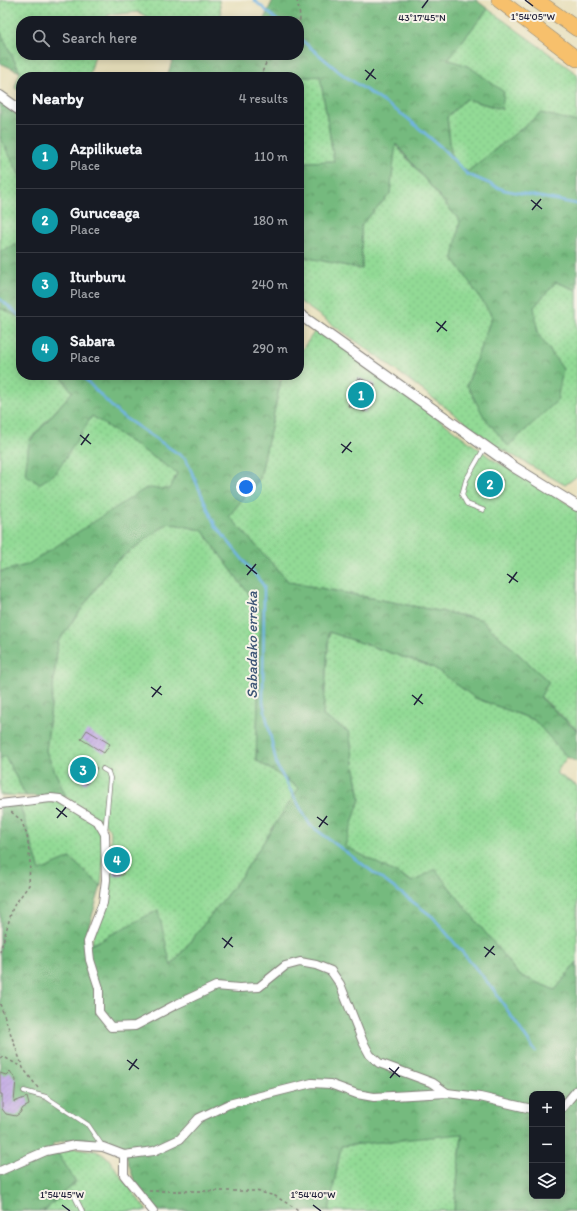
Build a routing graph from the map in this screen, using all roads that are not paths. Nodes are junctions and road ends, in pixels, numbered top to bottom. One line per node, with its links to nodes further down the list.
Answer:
1 (499, 0): 4 (highway)
2 (536, 0): 3 (highway)
3 (577, 29)
4 (577, 59)
5 (0, 96): 6 (street)
6 (16, 107)
7 (304, 318): 8 (street)
8 (485, 446): 9 (street); 10 (lane)
9 (577, 506)
10 (482, 510)
11 (103, 769): 13 (lane)
12 (1, 804): 13 (street)
13 (105, 834): 16 (street)
14 (577, 1090): 17 (street)
15 (24, 1091): 19 (lane)
16 (447, 1093): 18 (street); 20 (street)
17 (565, 1104)
18 (529, 1108)
19 (103, 1147): 20 (street); 21 (street)
20 (124, 1155): 24 (street)
21 (0, 1171)
22 (73, 1193): 23 (lane)
23 (82, 1211)
24 (153, 1211)

